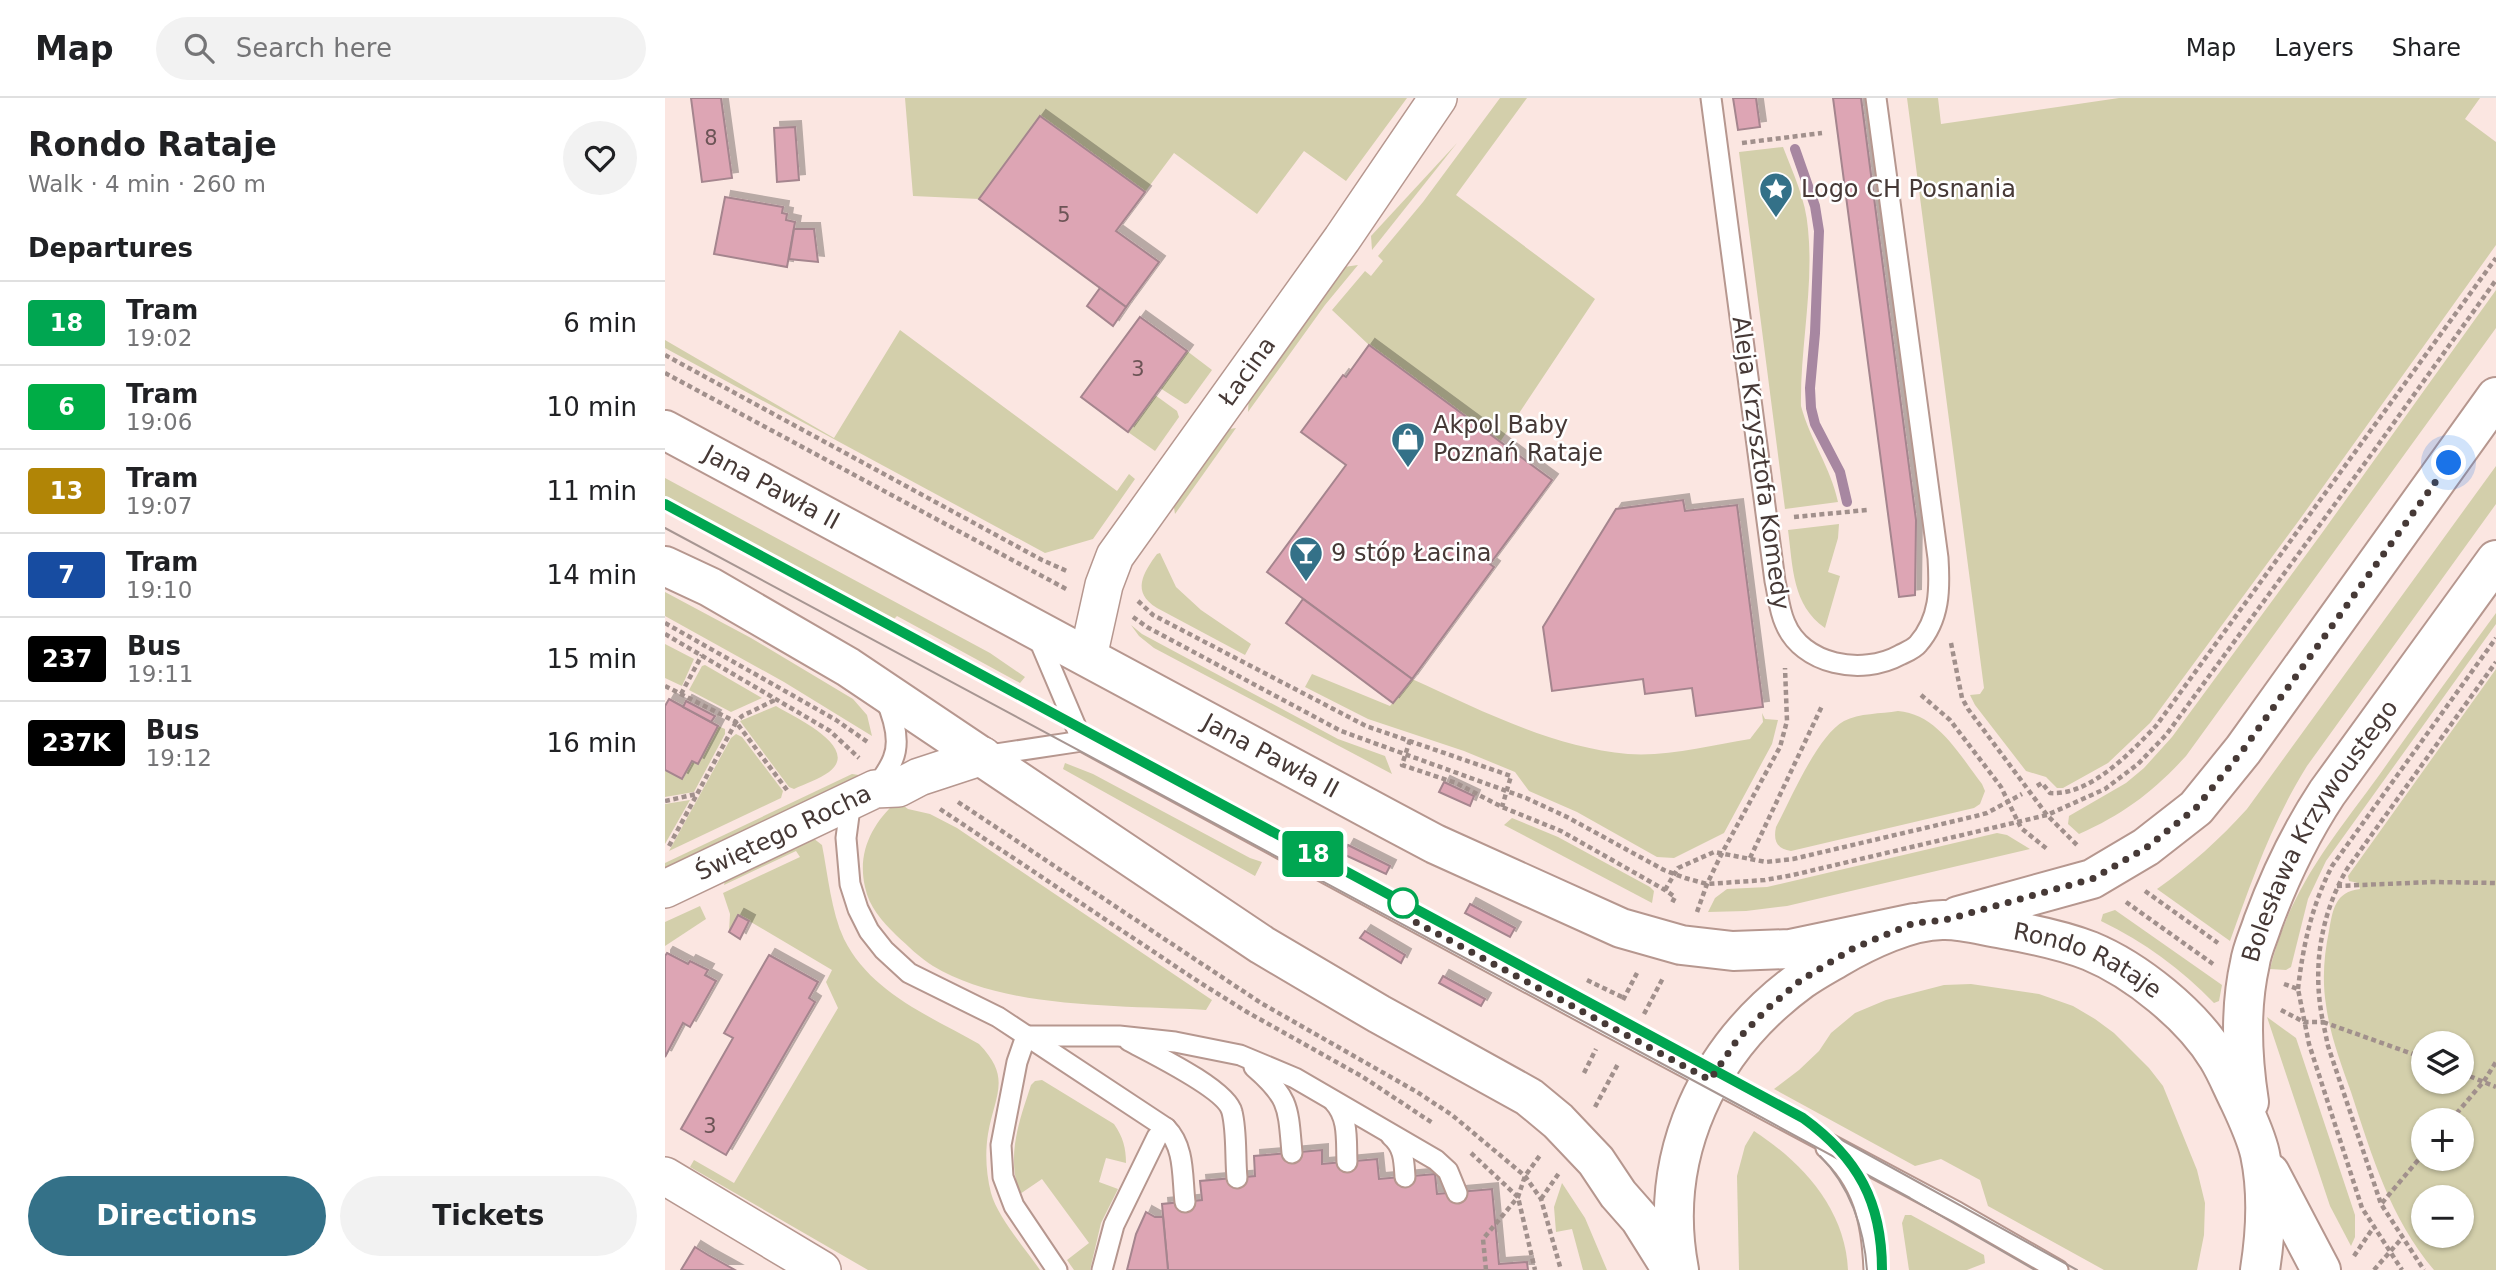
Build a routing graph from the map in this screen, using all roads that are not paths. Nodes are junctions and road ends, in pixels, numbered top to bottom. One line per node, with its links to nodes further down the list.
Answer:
1 (1438, 98): 9 (street, Łacina)
2 (1711, 98): 3 (lane, Aleja Krzysztofa Komedy)
3 (1876, 98)
4 (2496, 397): 15 (main road)
5 (665, 430): 8 (main road, Jana Pawła II)
6 (2496, 560): 24 (main road, Bolesława Krzywoustego)
7 (665, 565): 10 (main road)
8 (1034, 628): 9 (main road, Jana Pawła II); 11 (lane)
9 (1088, 657): 15 (main road, Jana Pawła II)
10 (882, 690): 12 (main road); 13 (lane)
11 (1082, 741): 12 (lane); 19 (lane)
12 (983, 756): 13 (street, Świętego Rocha); 36 (main road)
13 (863, 784): 14 (street, Świętego Rocha); 16 (lane)
14 (665, 889)
15 (1930, 922): 19 (main road); 24 (main road, Rondo Rataje)
16 (1026, 1036): 17 (lane); 21 (lane); 34 (lane)
17 (1119, 1036): 18 (lane); 29 (lane)
18 (1240, 1055): 20 (lane); 25 (lane)
19 (1710, 1080): 22 (lane); 37 (main road)
20 (1331, 1099): 23 (lane); 26 (lane)
21 (1166, 1128): 31 (lane); 35 (lane)
22 (1810, 1134): 38 (lane); 39 (lane)
23 (1391, 1136): 28 (lane); 30 (lane)
24 (2257, 1145): 32 (main road); 40 (main road, Rondo Rataje)
25 (1293, 1153)
26 (1347, 1162)
27 (665, 1176): 33 (street)
28 (1405, 1177)
29 (1237, 1178)
30 (1457, 1192)
31 (1185, 1202)
32 (2337, 1263)
33 (822, 1270)
34 (1057, 1270)
35 (1102, 1270)
36 (1672, 1270)
37 (1679, 1270)
38 (1874, 1270)
39 (2058, 1270)
40 (2260, 1270)

